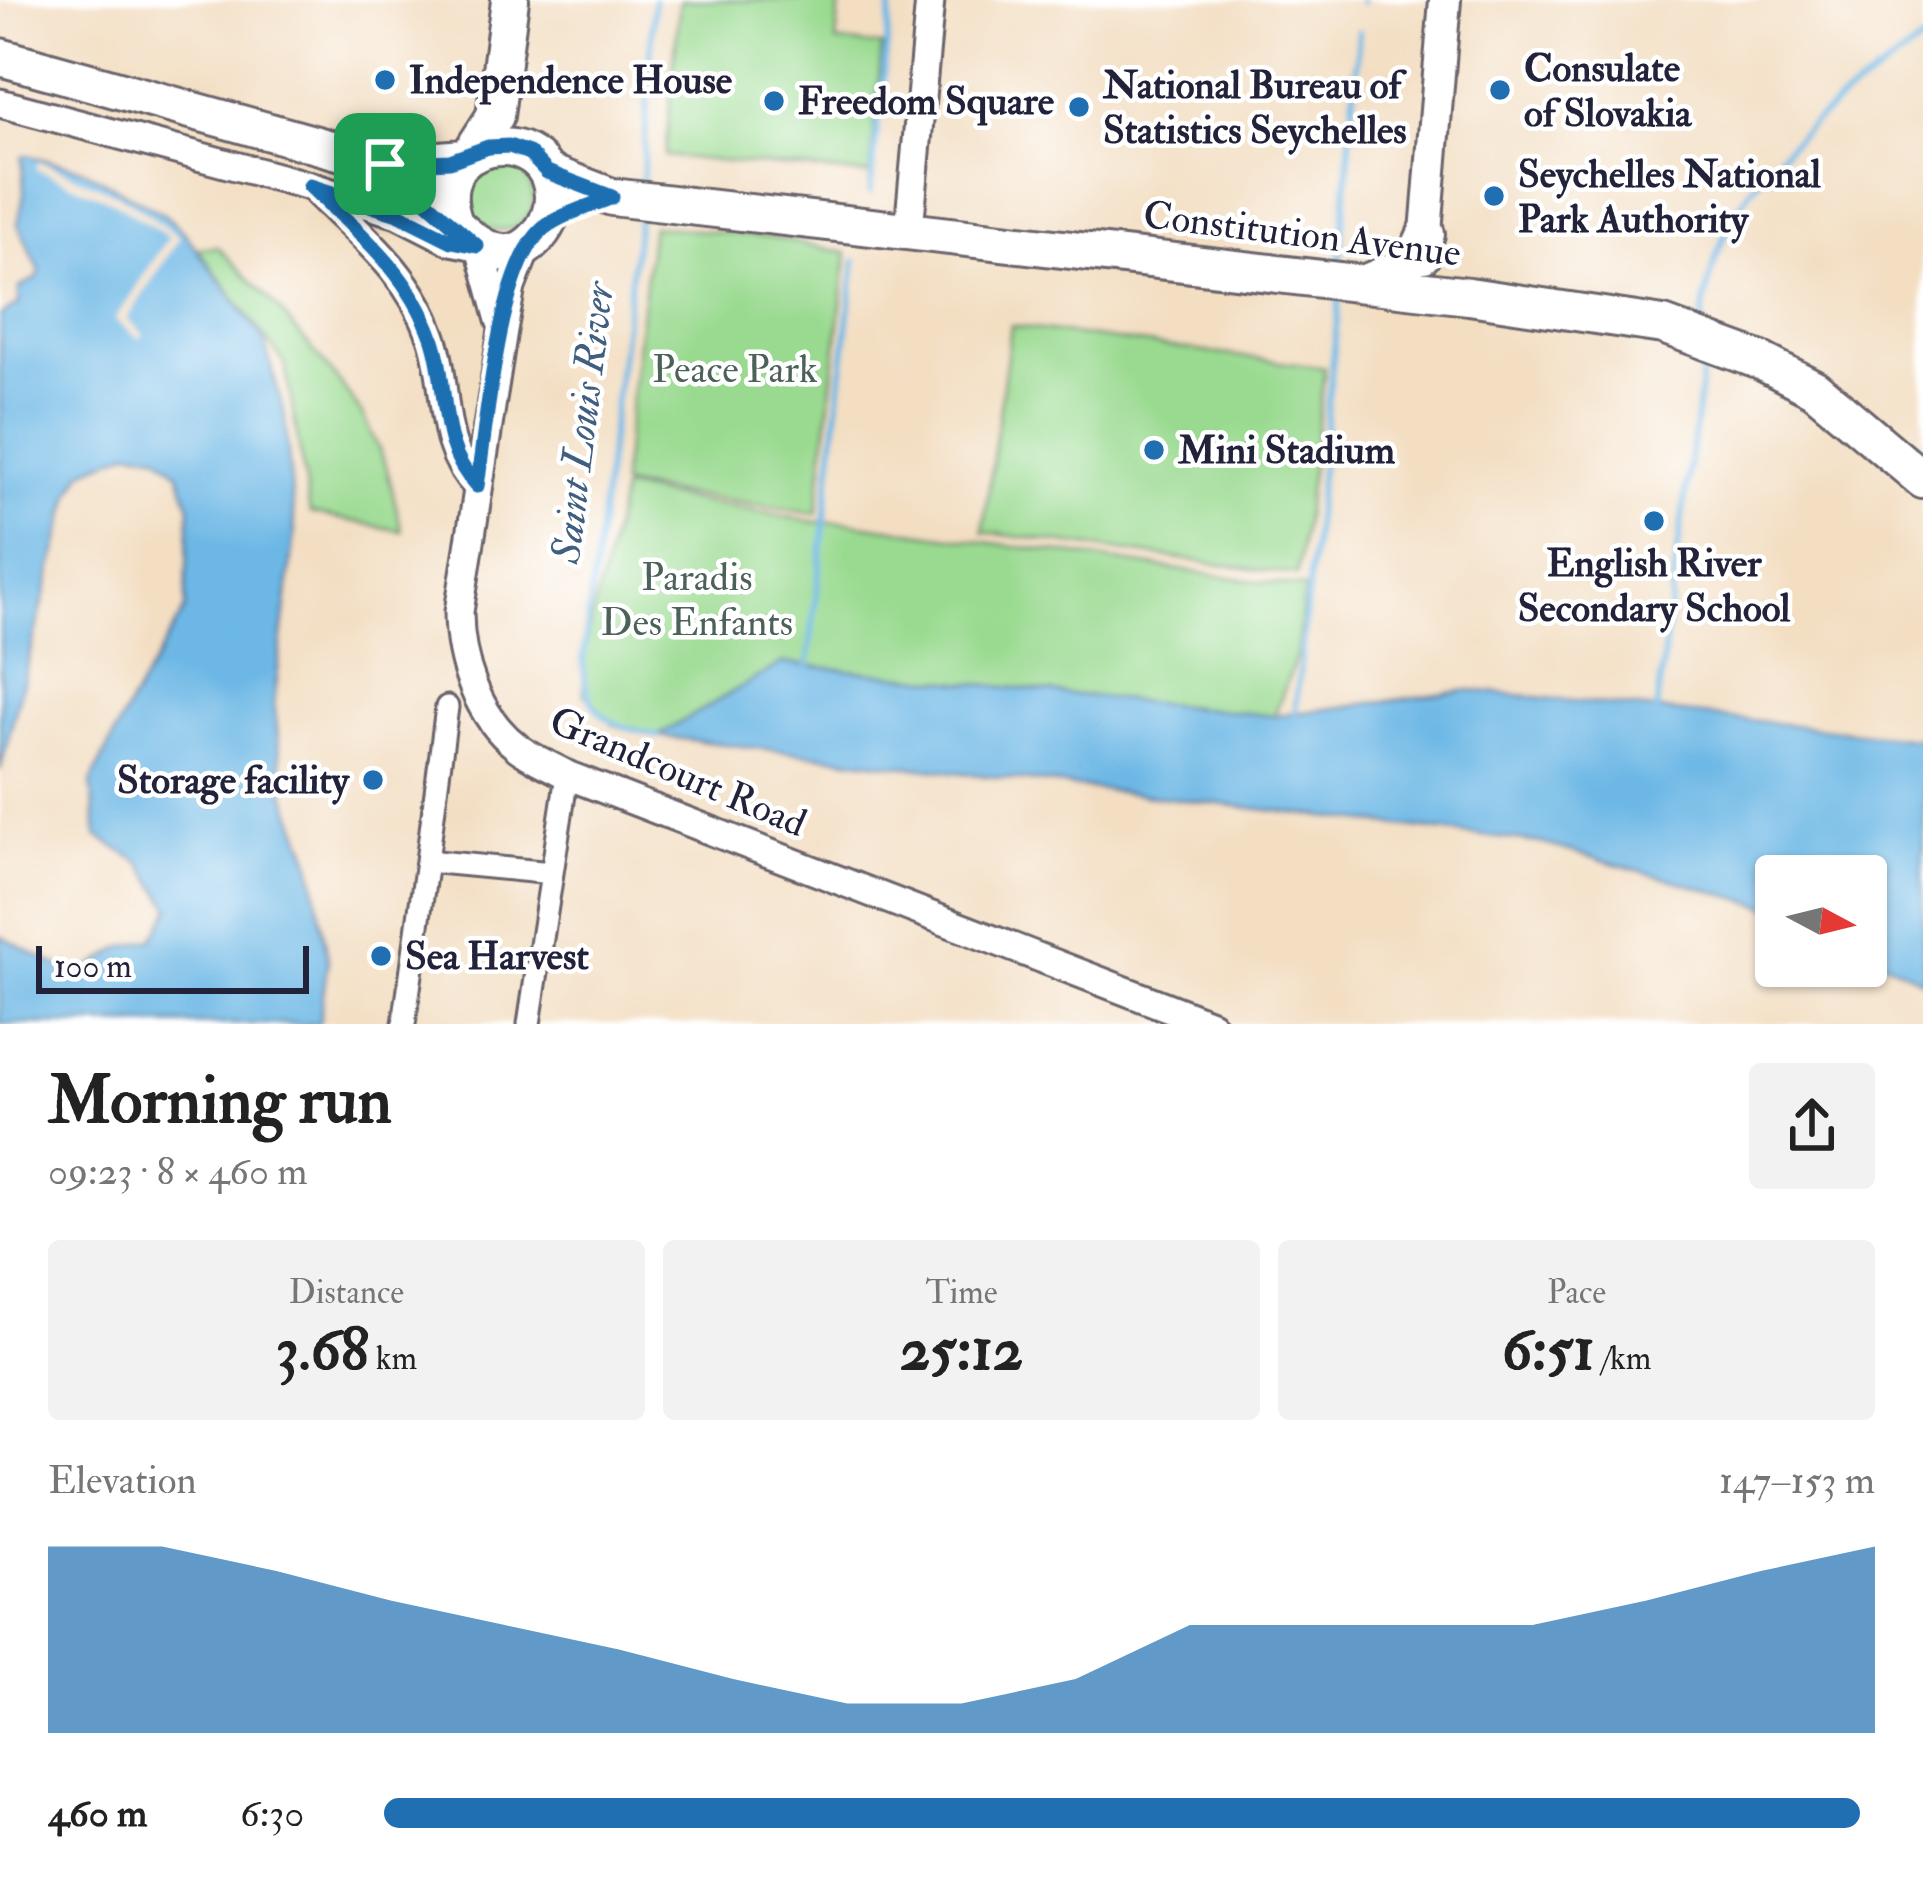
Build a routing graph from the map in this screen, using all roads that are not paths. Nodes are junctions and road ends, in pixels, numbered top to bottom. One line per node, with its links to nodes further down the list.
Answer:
1 (510, 0): 7 (main road)
2 (528, 0): 8 (main road)
3 (930, 0): 12 (street)
4 (1445, 0): 13 (main road)
5 (0, 57): 9 (main road)
6 (0, 103): 10 (street)
7 (468, 157): 8 (main road); 9 (main road); 15 (main road)
8 (538, 162): 11 (main road, Constitution Avenue); 14 (main road)
9 (385, 164): 15 (main road)
10 (310, 186): 15 (street); 23 (street)
11 (632, 199): 12 (main road, Constitution Avenue); 14 (main road)
12 (909, 230): 16 (main road, Constitution Avenue)
13 (1426, 234): 16 (main road); 17 (main road); 18 (main road)
14 (537, 236): 15 (main road); 19 (street, Grandcourt Road)
15 (471, 241): 19 (street)
16 (1361, 284): 17 (main road, Constitution Avenue)
17 (1421, 291): 18 (main road, Constitution Avenue)
18 (1469, 296): 20 (main road, Constitution Avenue)
19 (502, 330): 23 (street, Grandcourt Road)
20 (1877, 440): 21 (street); 22 (main road, Constitution Avenue)
21 (1923, 459)
22 (1923, 480)
23 (477, 486): 25 (street, Grandcourt Road)
24 (447, 707): 26 (street)
25 (567, 775): 27 (street); 28 (street, Grandcourt Road)
26 (427, 861): 27 (street); 29 (street)
27 (552, 873): 30 (street)
28 (1149, 1003): 31 (street); 32 (street)
29 (404, 1024)
30 (529, 1024)
31 (1177, 1024)
32 (1211, 1024)

